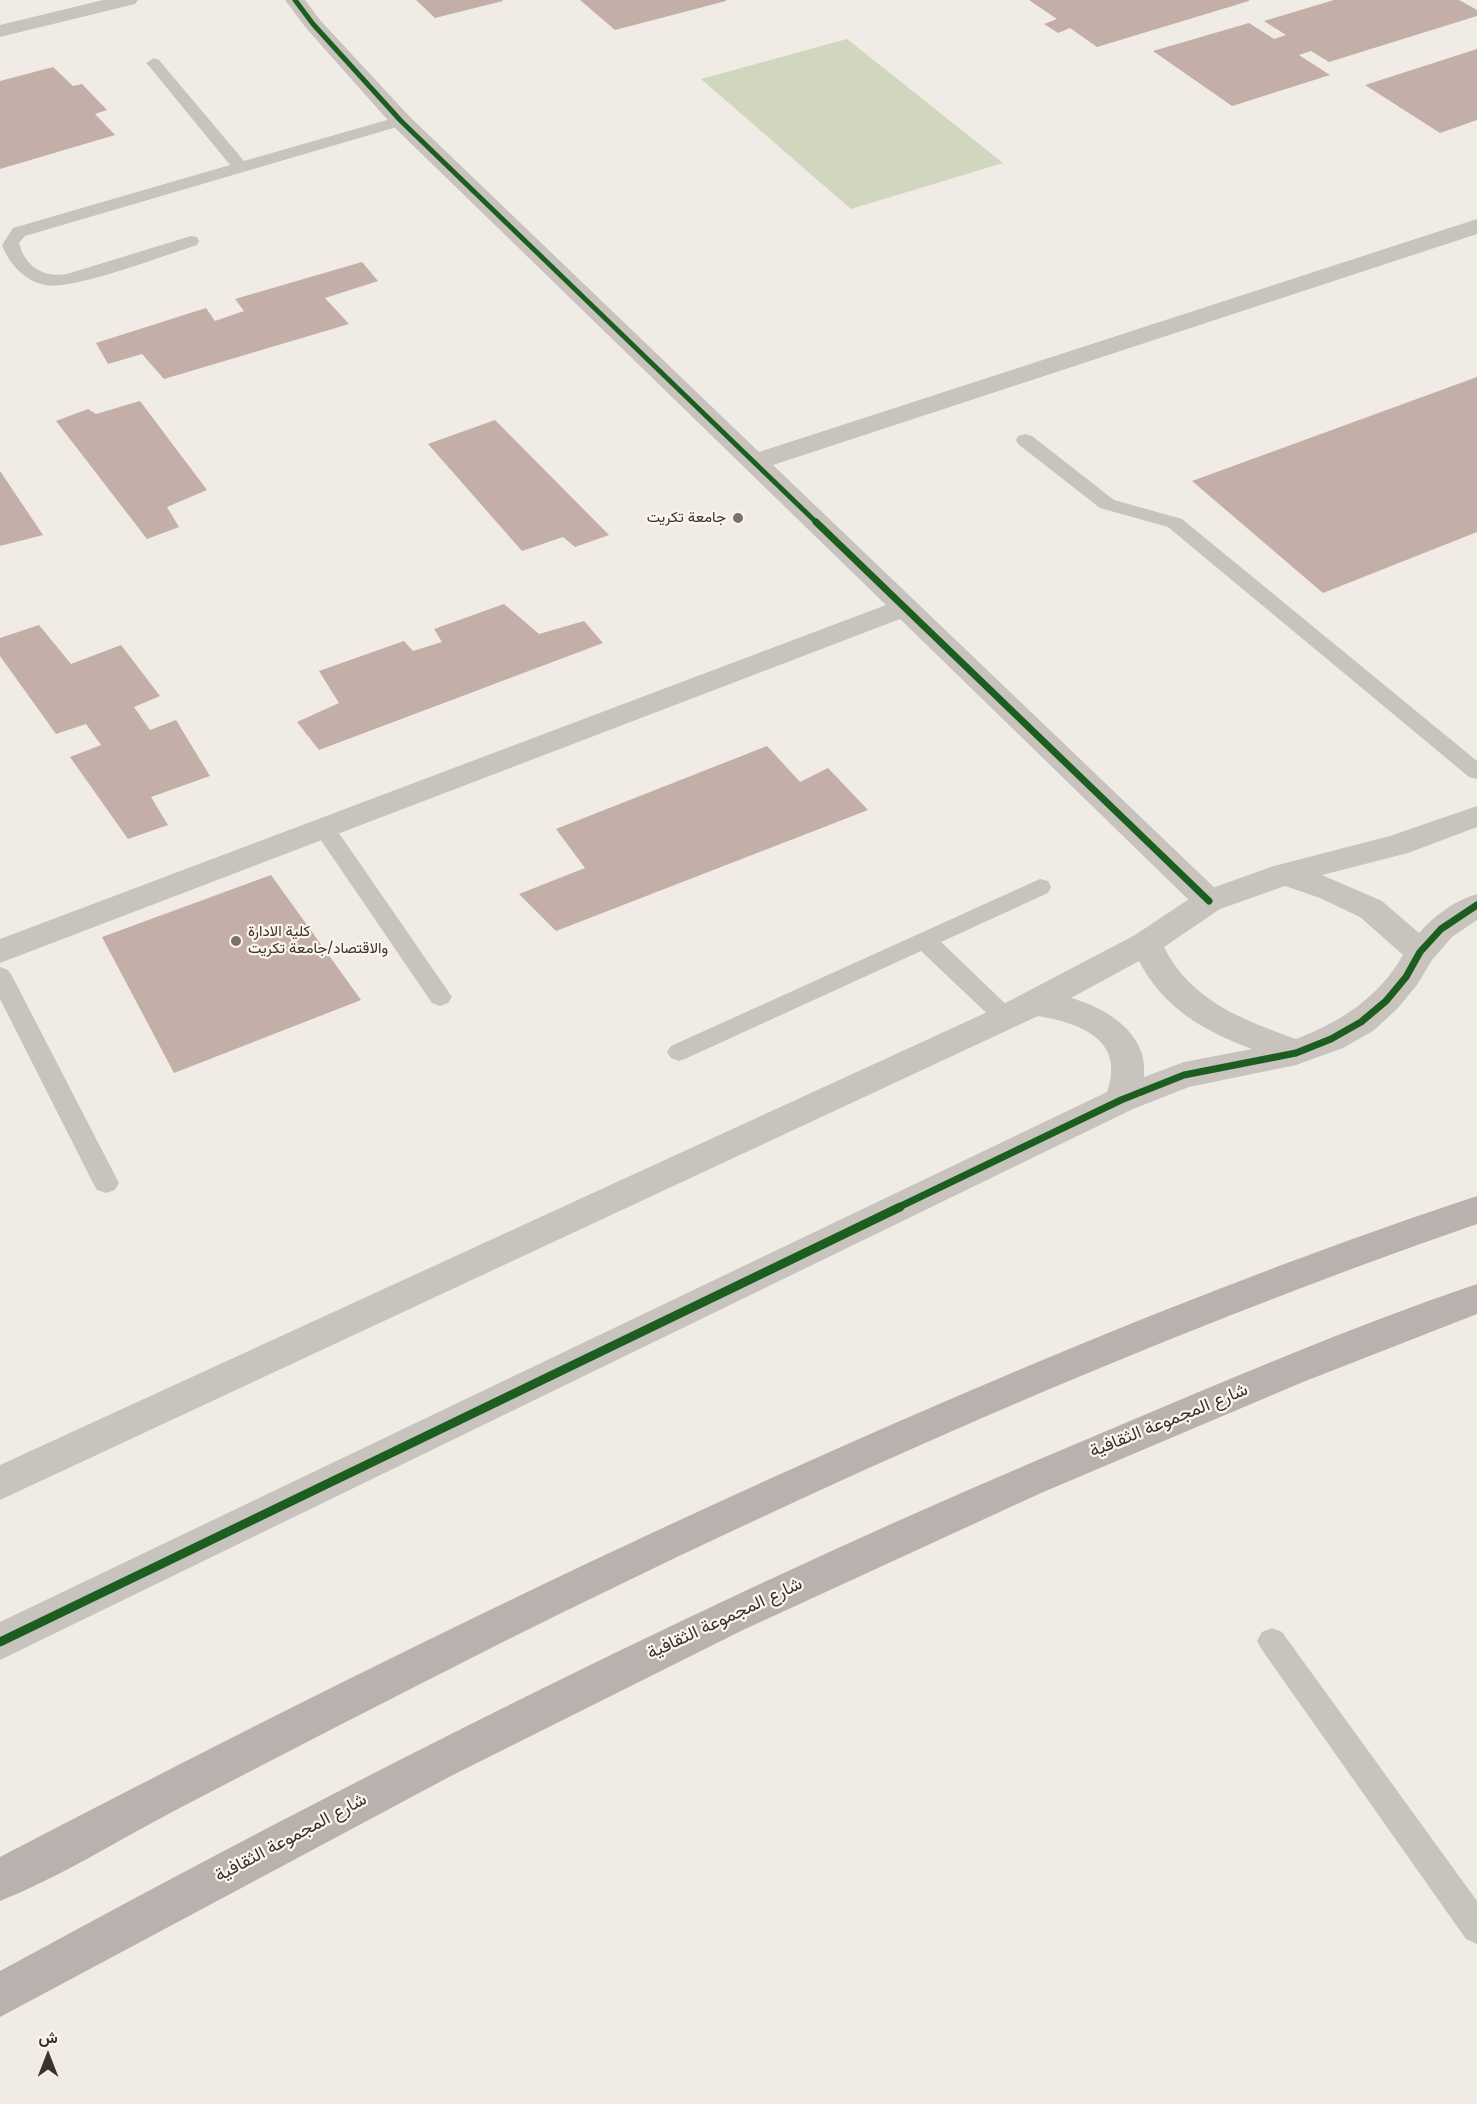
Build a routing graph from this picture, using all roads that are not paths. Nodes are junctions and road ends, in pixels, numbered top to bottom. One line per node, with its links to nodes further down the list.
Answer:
1 (128, 0): 3 (street)
2 (294, 0): 5 (street)
3 (0, 31)
4 (153, 63): 6 (lane)
5 (401, 121): 6 (lane); 10 (street)
6 (240, 168): 8 (lane)
7 (1477, 226): 10 (street)
8 (191, 241)
9 (1025, 440): 12 (lane)
10 (755, 462): 11 (street)
11 (903, 608): 14 (street); 17 (street)
12 (1477, 772)
13 (1477, 816): 15 (street)
14 (324, 828): 21 (street); 24 (lane)
15 (1285, 874): 17 (street); 22 (street)
16 (1040, 886): 19 (lane)
17 (1209, 901): 20 (street)
18 (1477, 906): 22 (street)
19 (924, 939): 25 (lane); 26 (lane)
20 (1146, 943): 25 (street); 27 (street)
21 (0, 951)
22 (1420, 952): 27 (street)
23 (0, 976): 29 (lane)
24 (440, 997)
25 (1020, 1011): 28 (street); 32 (street)
26 (679, 1052)
27 (1296, 1053): 28 (street)
28 (1120, 1100): 34 (street)
29 (106, 1183)
30 (1477, 1210): 35 (main road)
31 (1477, 1299): 37 (main road, شارع المجموعة الثقافية)
32 (0, 1483)
33 (1272, 1641): 36 (lane)
34 (0, 1642)
35 (0, 1880)
36 (1477, 1928)
37 (0, 1995)

